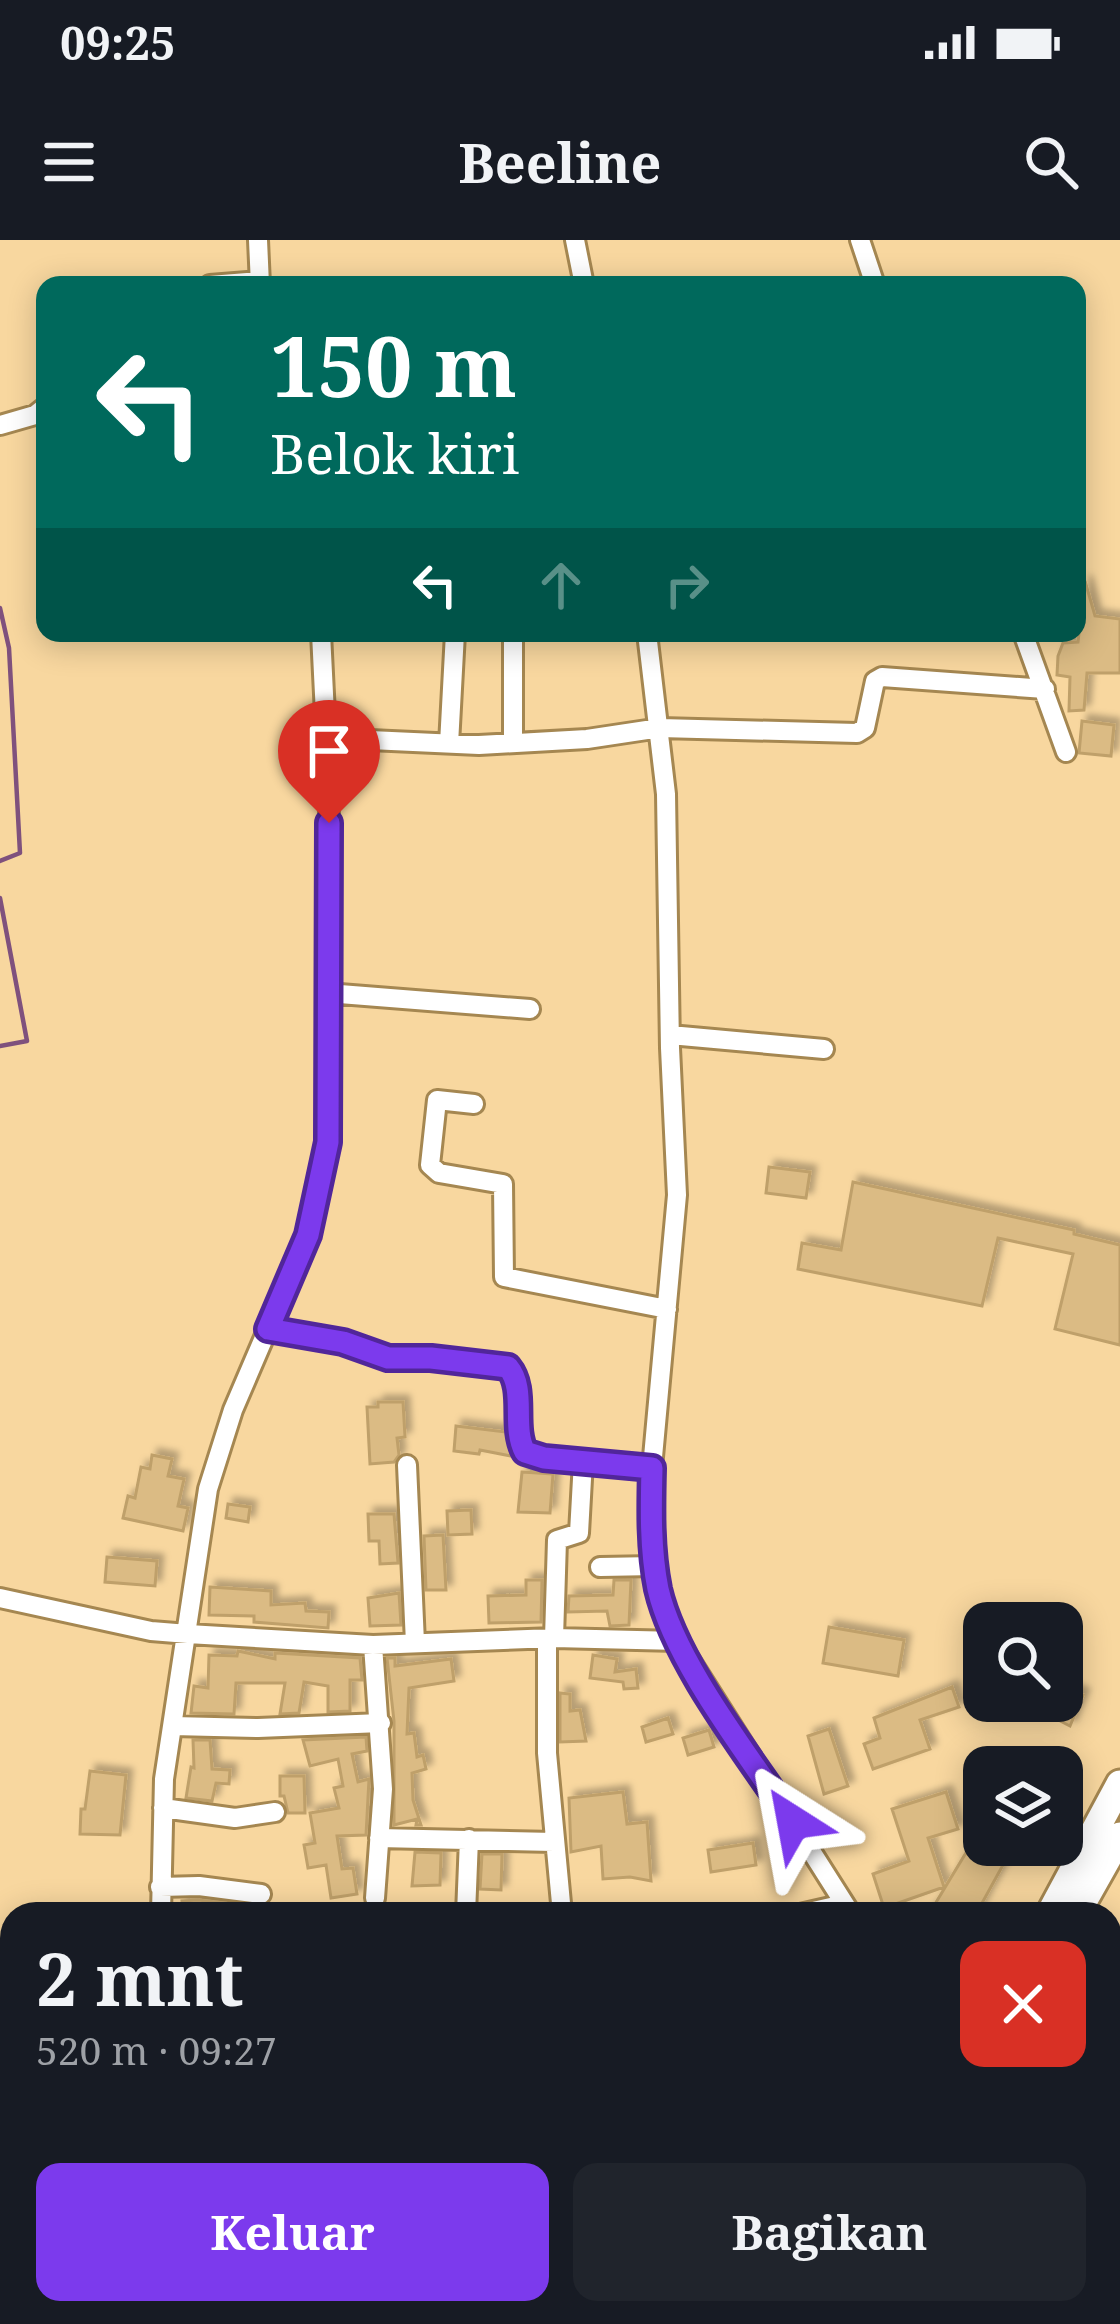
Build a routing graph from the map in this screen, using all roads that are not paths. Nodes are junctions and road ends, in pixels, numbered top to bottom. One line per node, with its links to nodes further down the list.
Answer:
1 (259, 240): 4 (street)
2 (575, 240): 5 (street)
3 (860, 240): 6 (street)
4 (260, 276)
5 (582, 276)
6 (872, 276)
7 (36, 414): 8 (street)
8 (0, 425)
9 (321, 642): 16 (street)
10 (455, 642): 18 (street)
11 (513, 642): 17 (street)
12 (648, 642): 15 (street)
13 (1027, 642): 14 (street)
14 (1045, 689): 15 (street); 19 (street)
15 (660, 728): 17 (street); 22 (street)
16 (326, 738): 18 (street); 20 (street)
17 (513, 742): 18 (street)
18 (449, 744)
19 (1066, 752)
20 (327, 993): 21 (street); 26 (street)
21 (530, 1009)
22 (670, 1035): 23 (street); 25 (street)
23 (824, 1049)
24 (474, 1104): 25 (street)
25 (667, 1309): 29 (street)
26 (268, 1329): 27 (street); 33 (street)
27 (583, 1461): 29 (street); 34 (street)
28 (407, 1466): 36 (street)
29 (652, 1468): 30 (street)
30 (655, 1566): 31 (street); 35 (street)
31 (600, 1567)
32 (0, 1598): 33 (street)
33 (188, 1634): 37 (street); 39 (street)
34 (550, 1638): 35 (street); 36 (street); 46 (street)
35 (677, 1641): 53 (street)
36 (415, 1643): 37 (street)
37 (373, 1645): 38 (street)
38 (381, 1723): 39 (street); 44 (street)
39 (173, 1726): 41 (street)
40 (1120, 1784): 54 (highway)
41 (163, 1808): 42 (street); 47 (street)
42 (275, 1812)
43 (1120, 1835): 55 (highway)
44 (380, 1838): 45 (street); 49 (street)
45 (469, 1839): 46 (street); 51 (street)
46 (554, 1842): 52 (street)
47 (160, 1886): 48 (street); 50 (street)
48 (261, 1894)
49 (375, 1898)
50 (161, 1902)
51 (466, 1902)
52 (561, 1902)
53 (844, 1902)
54 (1056, 1902)
55 (1083, 1902)

